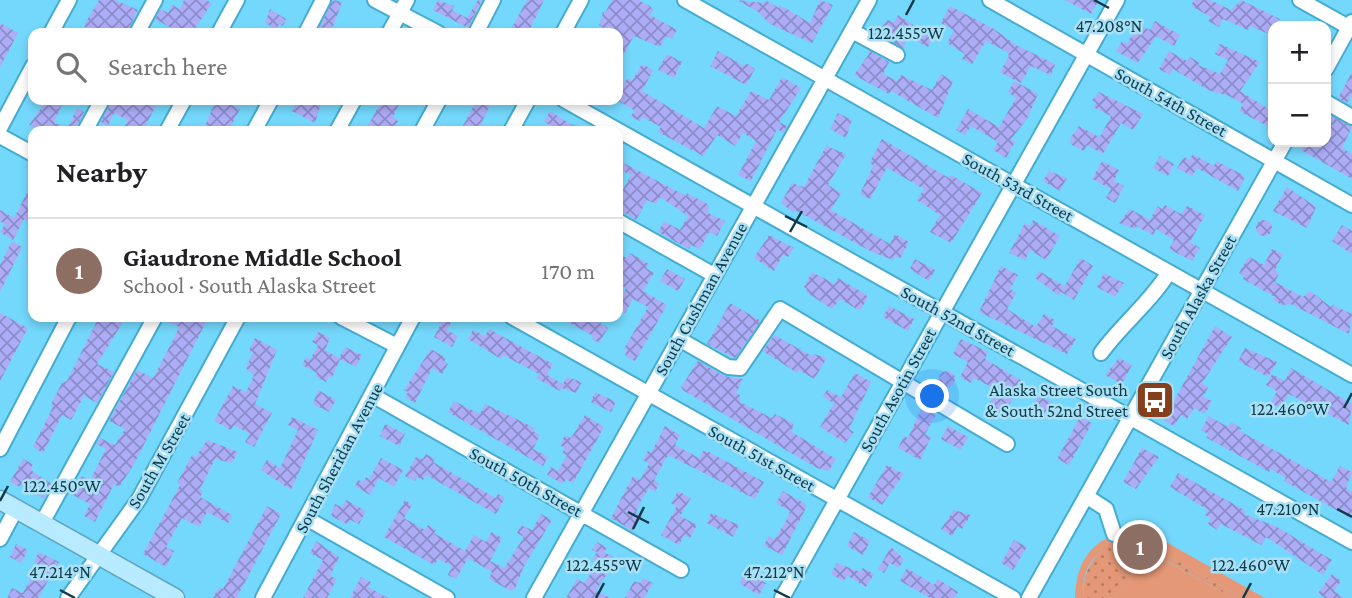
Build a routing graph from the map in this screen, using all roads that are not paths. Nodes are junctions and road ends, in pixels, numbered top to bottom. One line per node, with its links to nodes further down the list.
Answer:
1 (69, 0): 15 (street)
2 (155, 0): 16 (street)
3 (237, 0): 17 (street)
4 (323, 0): 18 (street)
5 (375, 0): 13 (street)
6 (493, 0): 21 (street)
7 (581, 0): 22 (street)
8 (685, 0): 28 (street, South 53rd Street)
9 (869, 0): 23 (street, South Cushman Avenue)
10 (990, 0): 24 (street, South 54th Street)
11 (1117, 0): 24 (street, South Asotin Street)
12 (1300, 0): 14 (street)
13 (403, 6): 19 (street); 20 (street)
14 (1351, 26): 26 (street)
15 (54, 28)
16 (140, 28)
17 (222, 28)
18 (309, 28)
19 (392, 28)
20 (432, 28)
21 (479, 28)
22 (566, 28)
23 (852, 31): 25 (street); 28 (street, South Cushman Avenue)
24 (1087, 54): 50 (street, South 54th Street); 51 (street, South Asotin Street)
25 (897, 55)
26 (1331, 60)
27 (28, 75): 45 (street)
28 (825, 79): 51 (street, South 53rd Street); 53 (street, South Cushman Avenue)
29 (99, 105): 38 (street)
30 (181, 105): 39 (street)
31 (268, 105): 40 (street)
32 (351, 105): 41 (street)
33 (436, 105): 42 (street)
34 (525, 105): 43 (street)
35 (573, 105): 44 (street, South 52nd Street)
36 (1331, 106): 37 (street)
37 (1352, 117)
38 (88, 126)
39 (170, 126)
40 (257, 126)
41 (340, 126)
42 (425, 126)
43 (514, 126)
44 (610, 126)
45 (0, 128)
46 (623, 133): 53 (street, South 52nd Street)
47 (0, 136): 49 (street)
48 (1282, 147): 50 (street, South Alaska Street)
49 (28, 151)
50 (1275, 160): 52 (street, South 54th Street); 57 (street, South Alaska Street)
51 (1013, 185): 55 (street, South 53rd Street); 58 (street, South Asotin Street)
52 (1352, 205)
53 (753, 206): 56 (street, South Cushman Avenue); 58 (street, South 52nd Street)
54 (623, 224): 56 (street)
55 (1169, 272): 57 (street, South 53rd Street); 67 (street)
56 (714, 275): 65 (street, South Cushman Avenue)
57 (1202, 290): 68 (street, South 53rd Street); 72 (street, South Alaska Street)
58 (942, 312): 69 (street, South Asotin Street); 72 (street, South 52nd Street)
59 (66, 322): 74 (street)
60 (152, 322): 81 (street)
61 (235, 322): 85 (street, South M Street)
62 (351, 322): 66 (street)
63 (410, 322): 66 (street, South Sheridan Avenue)
64 (521, 322): 70 (street, South 51st Street)
65 (679, 339): 69 (street); 70 (street, South Cushman Avenue)
66 (397, 346): 71 (street, South Sheridan Avenue)
67 (1101, 354)
68 (1352, 375)
69 (902, 382): 73 (street); 77 (street, South Asotin Street)
70 (649, 393): 77 (street, South 51st Street); 79 (street, South Cushman Avenue)
71 (372, 395): 79 (street, South 50th Street); 80 (street, South Sheridan Avenue)
72 (1130, 418): 75 (street, South Alaska Street); 84 (street, South 52nd Street)
73 (1007, 444)
74 (0, 449)
75 (1086, 496): 82 (street); 94 (street, South Alaska Street)
76 (0, 500): 78 (main road)
77 (837, 500): 92 (street, South Asotin Street); 93 (street, South 51st Street)
78 (16, 509): 81 (main road); 83 (street)
79 (581, 513): 86 (street, South 50th Street); 91 (street, South Cushman Avenue)
80 (306, 519): 89 (street, South Sheridan Avenue); 90 (street)
81 (42, 523): 85 (main road)
82 (1114, 534)
83 (0, 539)
84 (1352, 542)
85 (99, 555): 87 (main road); 88 (street, South M Street)
86 (681, 570)
87 (166, 596)
88 (68, 598)
89 (263, 598)
90 (447, 598)
91 (534, 598)
92 (782, 598)
93 (1013, 598)
94 (1029, 598)

